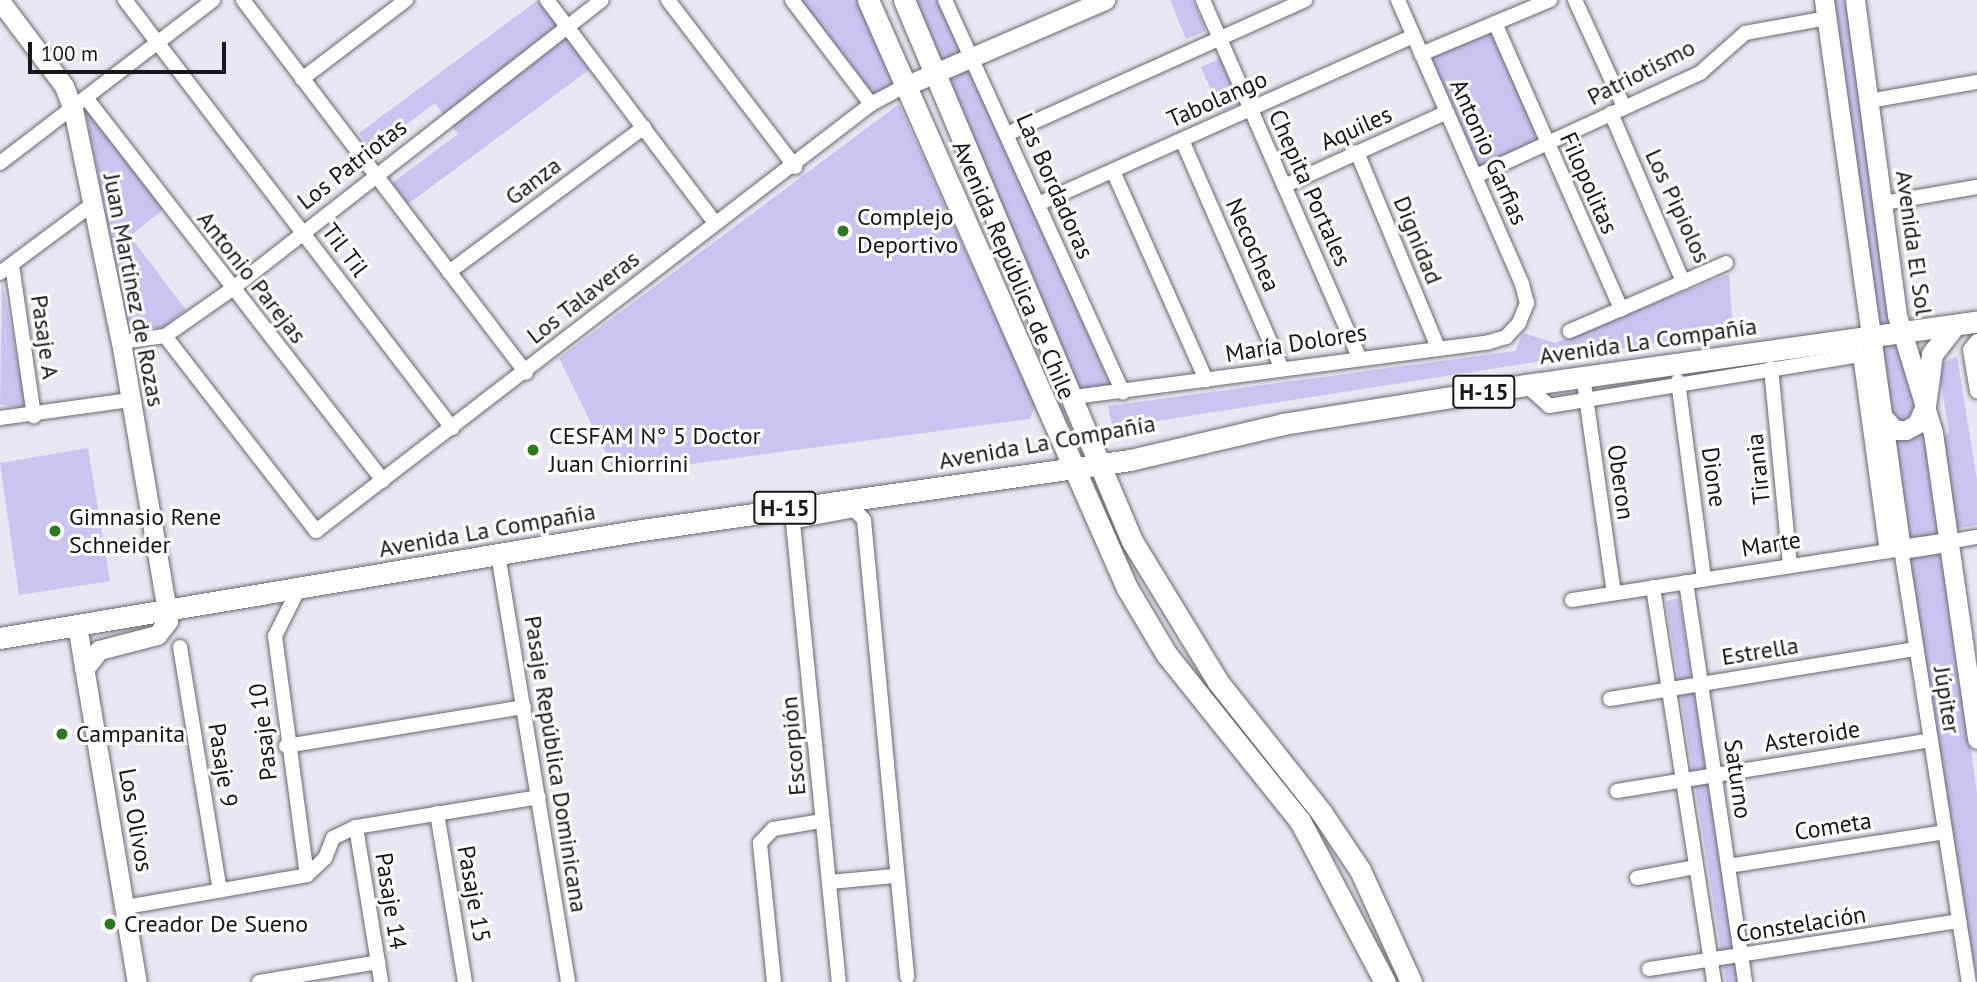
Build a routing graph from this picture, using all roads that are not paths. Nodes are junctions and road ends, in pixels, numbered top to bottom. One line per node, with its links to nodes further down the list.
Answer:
1 (125, 0): 26 (street, Til Til)
2 (213, 0): 26 (street)
3 (243, 0): 30 (street)
4 (406, 0): 30 (street)
5 (547, 0): 23 (street)
6 (602, 0): 23 (street, Los Patriotas)
7 (667, 0): 45 (street)
8 (792, 0): 35 (street)
9 (868, 0): 32 (main road, Avenida República de Chile)
10 (904, 0): 29 (main road, Avenida República de Chile)
11 (945, 0): 28 (street, Las Bordadoras)
12 (1105, 0): 20 (street, Los Talaveras)
13 (1203, 0): 24 (street, Chepita Portales)
14 (1305, 0): 24 (street)
15 (1398, 0): 25 (street, Antonio Garfias)
16 (1550, 0): 22 (street)
17 (1575, 0): 37 (street, Los Pipiolos)
18 (1855, 0): 33 (street, Avenida El Sol)
19 (0, 1): 34 (street, Juan Martínez de Rozas)
20 (1083, 4): 28 (street, Los Talaveras)
21 (1825, 9): 37 (street, Patriotismo); 68 (street)
22 (1495, 23): 27 (street); 42 (street, Filopolitas)
23 (567, 26): 39 (street); 47 (street, Los Patriotas)
24 (1219, 36): 36 (street, Chepita Portales); 40 (street)
25 (1413, 36): 27 (street, Antonio Garfias); 36 (street, Tabolango)
26 (156, 43): 34 (street); 55 (street, Til Til)
27 (1421, 54): 38 (street, Antonio Garfias)
28 (971, 57): 29 (street, Los Talaveras); 40 (street, Las Bordadoras)
29 (935, 72): 32 (street, Los Talaveras); 81 (main road, Avenida República de Chile)
30 (302, 79): 47 (street)
31 (1977, 82): 33 (street)
32 (905, 86): 35 (street, Los Talaveras); 89 (main road, Avenida República de Chile)
33 (1869, 101): 52 (street, Avenida El Sol)
34 (80, 104): 44 (street); 51 (street, Juan Martínez de Rozas); 60 (street, Antonio Parejas)
35 (870, 104): 45 (street, Los Talaveras)
36 (1251, 109): 41 (street, Tabolango); 49 (street, Chepita Portales)
37 (1617, 110): 42 (street, Patriotismo); 59 (street, Los Pipiolos)
38 (1447, 112): 43 (street, Aquiles); 48 (street, Antonio Garfias)
39 (644, 127): 54 (street); 58 (street, Ganza)
40 (1007, 134): 53 (street, Las Bordadoras)
41 (1182, 140): 46 (street, Tabolango); 74 (street, Necochea)
42 (1547, 144): 48 (street, Patriotismo); 61 (street, Filopolitas)
43 (1357, 152): 49 (street, Aquiles); 71 (street, Dignidad)
44 (0, 163)
45 (795, 167): 54 (street, Los Talaveras)
46 (1113, 171): 53 (street, Tabolango); 76 (street)
47 (375, 174): 55 (street, Los Patriotas); 58 (street)
48 (1476, 176): 63 (street, Antonio Garfias)
49 (1284, 186): 72 (street, Chepita Portales)
50 (1977, 187): 52 (street)
51 (94, 203): 57 (street); 70 (street, Juan Martínez de Rozas)
52 (1884, 203): 66 (street, Avenida El Sol)
53 (1038, 204): 80 (street, Las Bordadoras)
54 (715, 223): 75 (street, Los Talaveras)
55 (302, 231): 60 (street, Los Patriotas); 87 (street, Til Til)
56 (1726, 263): 59 (street, Los Pipiolos)
57 (6, 269): 84 (street, Pasaje A)
58 (449, 272): 75 (street)
59 (1684, 282): 61 (street)
60 (232, 289): 67 (street, Los Patriotas); 90 (street, Antonio Parejas)
61 (1621, 309): 65 (street)
62 (1977, 322): 64 (main road, Avenida La Compañía / H-15)
63 (1519, 323): 71 (street, María Dolores)
64 (1955, 325): 66 (main road, Avenida La Compañía / H-15); 83 (main road)
65 (1570, 331)
66 (1901, 331): 68 (main road, Avenida La Compañía / H-15); 83 (street, Avenida El Sol)
67 (165, 336): 70 (street, Los Patriotas); 90 (street, Los Talaveras)
68 (1870, 336): 78 (main road, Avenida La Compañía / H-15); 86 (street)
69 (1977, 341): 79 (street)
70 (121, 342): 82 (street, Juan Martínez de Rozas)
71 (1437, 345): 72 (street, María Dolores)
72 (1358, 355): 74 (street, María Dolores)
73 (1771, 368): 77 (street, Júpiter); 94 (street, Júpiter); 96 (street, Tirania)
74 (1282, 369): 76 (street, María Dolores)
75 (526, 373): 87 (street, Los Talaveras)
76 (1206, 380): 80 (street, María Dolores)
77 (1678, 381): 78 (street, Júpiter); 97 (street, Dione)
78 (1584, 387): 88 (main road, Avenida La Compañía / H-15); 101 (street, Oberon)
79 (1977, 391)
80 (1123, 392): 81 (street, María Dolores)
81 (1074, 397): 88 (main road, Avenida República de Chile)
82 (130, 400): 84 (street); 103 (street, Juan Martínez de Rozas)
83 (1926, 406): 86 (street); 93 (street, Avenida El Sol)
84 (34, 416): 85 (street)
85 (0, 418)
86 (1884, 418): 94 (street)
87 (452, 428): 90 (street, Los Talaveras)
88 (1101, 464): 89 (main road, Avenida La Compañía / H-15); 147 (main road, Avenida República de Chile)
89 (1072, 469): 91 (main road, Avenida La Compañía / H-15); 146 (main road, Avenida República de Chile)
90 (383, 481)
91 (792, 514): 95 (main road, Avenida La Compañía / H-15); 122 (street, Escorpión); 128 (street)
92 (1977, 537): 93 (street, Marte)
93 (1948, 541): 94 (street, Marte); 106 (street, Avenida El Sol)
94 (1894, 550): 96 (street, Marte); 108 (street, Júpiter)
95 (498, 554): 100 (main road, Avenida La Compañía / H-15); 113 (street, Pasaje República Dominicana)
96 (1790, 566): 97 (street, Marte)
97 (1704, 579): 98 (street, Marte)
98 (1686, 582): 99 (street, Marte); 110 (street, Saturno)
99 (1653, 587): 101 (street, Marte); 111 (street)
100 (299, 588): 103 (main road, Avenida La Compañía / H-15); 116 (street, Pasaje 10)
101 (1614, 593): 102 (street, Marte)
102 (1572, 600)
103 (167, 610): 104 (main road, Avenida La Compañía / H-15); 109 (street)
104 (77, 625): 105 (main road, Avenida La Compañía / H-15); 109 (street, Los Olivos)
105 (0, 638)
106 (1970, 640): 114 (street, Avenida El Sol)
107 (180, 647): 131 (street, Pasaje 9)
108 (1916, 649): 110 (street, Estrella); 115 (street, Júpiter)
109 (84, 669): 132 (street, Los Olivos)
110 (1701, 684): 111 (street, Estrella); 117 (street, Saturno)
111 (1668, 689): 112 (street, Estrella); 118 (street)
112 (1610, 699)
113 (523, 707): 116 (street); 120 (street, Pasaje República Dominicana)
114 (1977, 735)
115 (1931, 740): 117 (street, Asteroide); 124 (street, Júpiter)
116 (286, 746): 127 (street, Pasaje 10)
117 (1714, 775): 118 (street, Asteroide); 125 (street, Saturno)
118 (1682, 780): 119 (street, Asteroide); 126 (street)
119 (1617, 791)
120 (539, 797): 121 (street); 143 (street, Pasaje República Dominicana)
121 (437, 813): 123 (street); 142 (street, Pasaje 15)
122 (822, 821): 130 (street, Escorpión); 144 (street)
123 (356, 827): 127 (street); 136 (street, Pasaje 14)
124 (1945, 832): 125 (street, Cometa); 133 (street, Júpiter)
125 (1728, 866): 134 (street, Saturno)
126 (1696, 867): 129 (street); 135 (street)
127 (307, 875): 131 (street)
128 (894, 876): 130 (street); 138 (street)
129 (1637, 878)
130 (830, 882): 145 (street, Escorpión)
131 (220, 891): 132 (street)
132 (126, 907): 139 (street, Los Olivos)
133 (1959, 921): 134 (street, Constelación); 150 (street, Júpiter)
134 (1741, 957): 135 (street, Constelación); 149 (street, Saturno)
135 (1711, 961): 137 (street, Constelación); 148 (street)
136 (378, 962): 140 (street); 141 (street, Pasaje 14)
137 (1649, 969)
138 (907, 977)
139 (137, 982)
140 (259, 982)
141 (381, 982)
142 (465, 982)
143 (568, 982)
144 (774, 982)
145 (839, 982)
146 (1385, 982)
147 (1411, 982)
148 (1714, 982)
149 (1745, 982)
150 (1969, 982)

